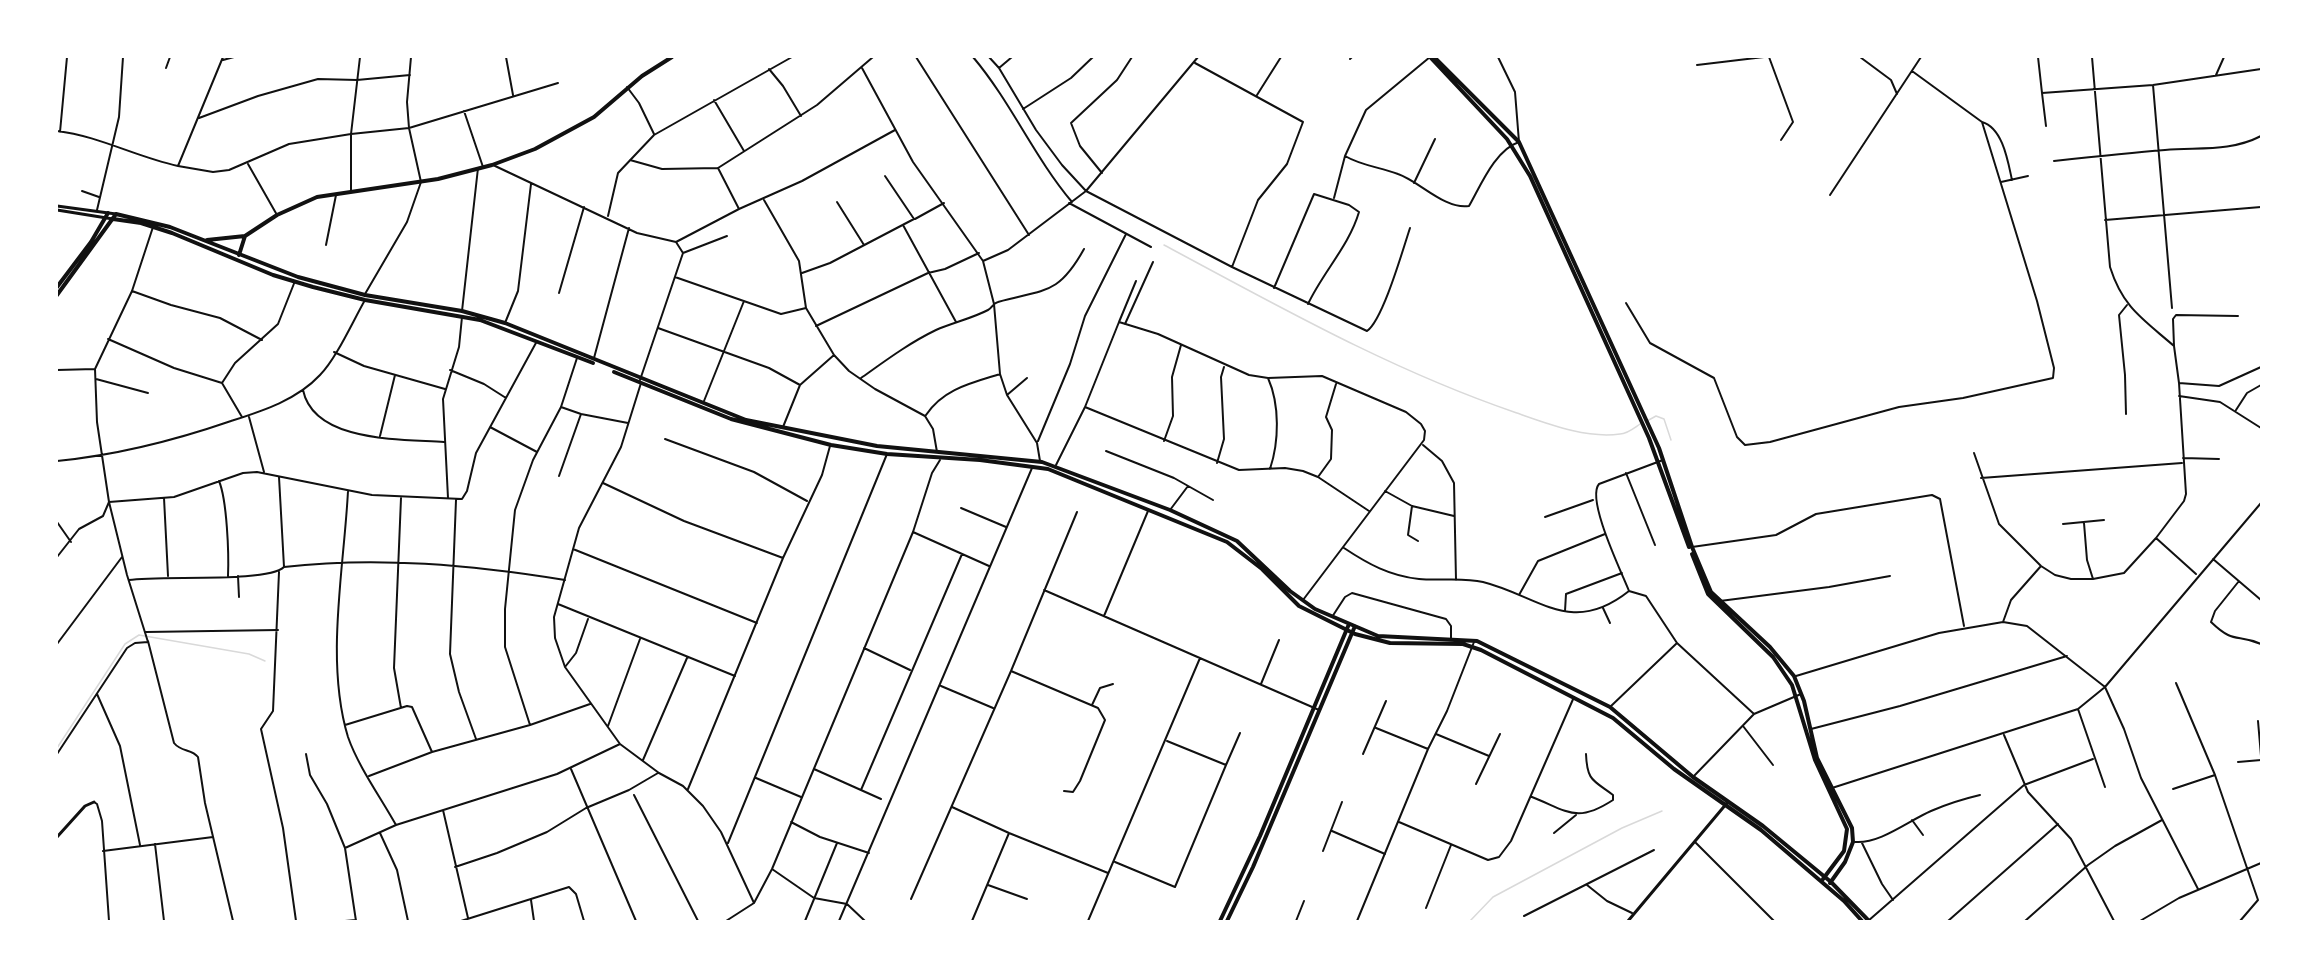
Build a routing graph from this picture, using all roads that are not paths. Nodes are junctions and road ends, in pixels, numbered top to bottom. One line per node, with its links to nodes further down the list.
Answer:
1 (67, 57): 57 (street)
2 (123, 57): 65 (street)
3 (170, 57): 31 (street)
4 (234, 57): 28 (street)
5 (360, 57): 39 (street)
6 (411, 57): 37 (street)
7 (506, 57): 46 (street)
8 (672, 57): 42 (main road)
9 (792, 57): 34 (street)
10 (873, 57): 32 (street)
11 (916, 57): 114 (street)
12 (973, 57): 95 (street)
13 (989, 57): 33 (street)
14 (1012, 57): 33 (street)
15 (1093, 57): 49 (street)
16 (1132, 57): 77 (street)
17 (1198, 57): 29 (street)
18 (1281, 57): 47 (street)
19 (1431, 57): 63 (main road); 64 (main road); 68 (street)
20 (1498, 57): 63 (street)
21 (1764, 57): 30 (street)
22 (1769, 57): 62 (street)
23 (1860, 57): 45 (street)
24 (1921, 57): 36 (street)
25 (2038, 57): 44 (street)
26 (2092, 57): 43 (street)
27 (2224, 57): 38 (street)
28 (222, 58): 52 (street)
29 (1195, 63): 47 (street); 77 (street)
30 (1696, 65)
31 (166, 68)
32 (862, 68): 51 (street); 56 (street)
33 (999, 68): 49 (street)
34 (768, 69): 48 (street); 51 (street)
35 (2261, 69): 38 (street)
36 (1912, 72): 45 (street); 53 (street)
37 (410, 75): 39 (street); 55 (street)
38 (2216, 75): 41 (street)
39 (359, 79): 52 (street); 58 (street)
40 (558, 83): 46 (street)
41 (2153, 85): 43 (street); 67 (street)
42 (627, 87): 59 (street); 73 (main road)
43 (2094, 90): 44 (street); 69 (street)
44 (2043, 93): 54 (street)
45 (1897, 94): 89 (street)
46 (513, 95): 50 (street)
47 (1256, 96): 128 (street)
48 (714, 100): 59 (street); 66 (street)
49 (1023, 109): 86 (street)
50 (464, 111): 55 (street); 75 (street)
51 (801, 116): 66 (street)
52 (199, 118): 74 (street)
53 (1982, 122): 80 (street); 82 (street)
54 (2046, 126)
55 (409, 128): 58 (street); 81 (street)
56 (895, 130): 92 (street); 94 (street)
57 (59, 132): 65 (street)
58 (351, 135): 72 (street); 87 (street)
59 (654, 135): 70 (street)
60 (2261, 136): 67 (street)
61 (1435, 139): 84 (street)
62 (1781, 140)
63 (1519, 142): 64 (street); 194 (main road)
64 (1511, 144): 84 (street); 194 (main road)
65 (110, 146): 74 (street); 90 (street)
66 (744, 151): 76 (street)
67 (2160, 151): 69 (street); 105 (street)
68 (1345, 156): 84 (street); 91 (street)
69 (2101, 156): 71 (street); 108 (street)
70 (630, 160): 76 (street); 104 (street)
71 (2054, 161)
72 (248, 164): 74 (street); 103 (street)
73 (492, 165): 75 (main road); 83 (street)
74 (178, 166)
75 (480, 167): 81 (main road); 149 (street)
76 (718, 168): 99 (street)
77 (1102, 173): 86 (street)
78 (885, 176): 107 (street)
79 (2028, 176): 80 (street)
80 (2012, 180): 82 (street)
81 (421, 182): 87 (main road); 140 (street)
82 (2001, 182): 143 (street)
83 (531, 183): 96 (street); 153 (street)
84 (1414, 183)
85 (82, 191): 90 (street)
86 (1086, 191): 95 (street); 128 (street)
87 (351, 192): 88 (main road)
88 (336, 194): 103 (main road); 119 (street)
89 (1830, 195)
90 (99, 198): 100 (street)
91 (1334, 198): 136 (street); 145 (street)
92 (763, 199): 99 (street); 130 (street)
93 (837, 202): 120 (street)
94 (944, 203): 107 (street); 124 (street)
95 (1071, 203): 113 (street); 114 (street)
96 (584, 207): 104 (street); 138 (street)
97 (2261, 207): 105 (street)
98 (57, 208): 100 (street); 102 (street)
99 (739, 209): 118 (street)
100 (97, 211): 102 (street)
101 (116, 214): 102 (street); 106 (main road); 117 (main road)
102 (107, 215): 106 (street); 129 (main road)
103 (277, 215): 115 (main road)
104 (607, 217): 111 (street)
105 (2164, 217): 108 (street); 148 (street)
106 (113, 219): 110 (main road); 129 (main road)
107 (914, 219): 109 (street)
108 (2105, 220): 146 (street)
109 (903, 225): 120 (street); 131 (street)
110 (153, 227): 133 (main road); 137 (street)
111 (629, 228): 118 (street); 166 (street)
112 (1410, 228): 145 (street)
113 (1126, 234): 121 (street); 209 (street)
114 (1029, 235): 126 (street)
115 (245, 236): 117 (main road); 125 (main road)
116 (727, 236): 123 (street)
117 (205, 240): 125 (main road)
118 (676, 242): 123 (street)
119 (326, 245)
120 (864, 245): 130 (street)
121 (1151, 247)
122 (1084, 249): 144 (street)
123 (683, 252): 132 (street)
124 (979, 253): 126 (street); 131 (street)
125 (239, 255): 140 (main road)
126 (983, 261): 144 (street)
127 (1153, 262): 154 (street)
128 (1232, 267): 136 (street)
129 (73, 271): 135 (main road); 139 (main road)
130 (802, 273): 147 (street)
131 (928, 273): 151 (street); 155 (street)
132 (675, 277): 142 (street); 156 (street)
133 (295, 281): 141 (main road); 158 (street)
134 (1136, 281): 152 (street)
135 (57, 286)
136 (1274, 288): 145 (street)
137 (132, 291): 157 (street); 158 (street)
138 (559, 293)
139 (57, 295)
140 (365, 295): 149 (main road)
141 (365, 300): 149 (main road); 163 (street)
142 (744, 301): 147 (street); 162 (street)
143 (1626, 303)
144 (994, 304): 151 (street); 172 (street)
145 (1308, 304)
146 (2127, 305): 161 (street); 196 (street)
147 (806, 308): 155 (street)
148 (2172, 308)
149 (462, 313): 153 (main road); 159 (main road); 171 (street)
150 (2238, 316): 161 (street)
151 (956, 322): 174 (street)
152 (1119, 322): 154 (street); 192 (street)
153 (505, 323): 166 (main road)
154 (1125, 324): 160 (street)
155 (816, 326): 164 (street)
156 (658, 328): 162 (street); 178 (street)
157 (108, 339): 169 (street); 179 (street)
158 (262, 340): 179 (street)
159 (537, 341): 165 (main road); 189 (street)
160 (1181, 345): 167 (street); 207 (street)
161 (2174, 346): 181 (street)
162 (725, 351): 182 (street); 190 (street)
163 (334, 352): 173 (street); 184 (street)
164 (834, 355): 174 (street); 182 (street)
165 (578, 356): 178 (main road); 191 (street)
166 (593, 360): 178 (main road)
167 (1224, 365): 176 (street); 225 (street)
168 (2261, 367): 181 (street)
169 (95, 369): 170 (street); 177 (street)
170 (57, 370)
171 (450, 370): 185 (street); 189 (street)
172 (1000, 374): 187 (street); 198 (street)
173 (395, 375): 185 (street); 204 (street)
174 (861, 378): 198 (street)
175 (1027, 378): 187 (street)
176 (1268, 378): 180 (street); 229 (street)
177 (96, 379): 186 (street); 217 (street)
178 (640, 381): 190 (main road); 200 (street); 211 (main road)
179 (222, 382): 199 (street)
180 (1336, 384): 210 (street); 234 (street)
181 (2180, 384): 188 (street)
182 (800, 385): 202 (street)
183 (2261, 385): 193 (street)
184 (303, 390): 197 (street); 204 (street)
185 (446, 390): 208 (street)
186 (148, 393)
187 (1007, 395): 209 (street)
188 (2180, 395): 193 (street); 218 (street)
189 (507, 399): 201 (street)
190 (703, 405): 202 (main road)
191 (561, 407): 195 (street); 213 (street)
192 (1085, 407): 207 (street); 227 (street)
193 (2236, 410): 203 (street)
194 (1639, 413): 205 (main road)
195 (581, 414): 200 (street); 232 (street)
196 (2126, 414)
197 (249, 416): 199 (street); 230 (street)
198 (925, 416): 214 (street)
199 (242, 417): 217 (street)
200 (628, 423): 237 (street)
201 (490, 427): 213 (street); 244 (street)
202 (782, 428): 214 (main road)
203 (2261, 428)
204 (380, 438): 208 (street)
205 (1651, 438): 221 (main road); 224 (main road)
206 (665, 439): 247 (street)
207 (1164, 441): 225 (street)
208 (444, 442): 243 (street)
209 (1037, 443): 223 (street)
210 (1422, 444): 240 (street); 256 (street)
211 (831, 445): 216 (main road); 247 (street)
212 (1106, 451): 238 (street)
213 (537, 452): 287 (street)
214 (937, 452): 223 (main road)
215 (1974, 453): 235 (street)
216 (887, 454): 220 (main road); 390 (street)
217 (104, 457): 222 (street); 248 (street)
218 (2183, 458): 219 (street); 226 (street)
219 (2219, 459)
220 (940, 460): 228 (main road); 266 (street)
221 (1663, 460): 224 (street); 272 (main road)
222 (57, 461)
223 (1040, 462): 227 (main road)
224 (1658, 462): 231 (street); 345 (main road)
225 (1217, 463): 229 (street)
226 (2183, 463): 235 (street); 268 (street)
227 (1056, 465): 253 (main road)
228 (1033, 466): 252 (main road); 264 (street)
229 (1270, 470): 234 (street)
230 (264, 472): 233 (street); 236 (street)
231 (1626, 473): 246 (street); 271 (street)
232 (559, 476)
233 (279, 477): 239 (street); 285 (street)
234 (1318, 477): 254 (street)
235 (1981, 478): 284 (street)
236 (219, 481): 241 (street); 293 (street)
237 (603, 483): 274 (street); 278 (street)
238 (1188, 486): 245 (street); 253 (street)
239 (348, 490): 242 (street); 280 (street)
240 (1385, 491): 250 (street); 254 (street)
241 (164, 498): 248 (street); 290 (street)
242 (401, 498): 243 (street); 281 (street)
243 (448, 498): 244 (street)
244 (456, 500): 282 (street)
245 (1213, 500)
246 (1594, 500): 257 (street); 267 (street)
247 (808, 501): 278 (street)
248 (110, 502): 270 (street); 277 (street)
249 (2261, 503): 279 (street)
250 (1412, 506): 256 (street); 269 (street)
251 (962, 508): 264 (street)
252 (1149, 509): 265 (main road); 309 (street)
253 (1170, 510): 263 (main road)
254 (1369, 511): 273 (street)
255 (1077, 512): 299 (street)
256 (1454, 516): 297 (street)
257 (1545, 516)
258 (57, 517): 260 (street)
259 (2104, 520): 261 (street)
260 (58, 522): 270 (street)
261 (2084, 523): 262 (street); 294 (street)
262 (2062, 524)
263 (1204, 525): 265 (main road); 304 (main road)
264 (1006, 527): 283 (street)
265 (1201, 530): 318 (main road)
266 (913, 532): 275 (street); 329 (street)
267 (1606, 534): 288 (street); 301 (street)
268 (2156, 538): 289 (street); 294 (street)
269 (1418, 541)
270 (71, 542): 276 (street)
271 (1655, 545)
272 (1692, 547): 305 (main road); 316 (street)
273 (1344, 548): 297 (street); 304 (street)
274 (573, 549): 296 (street); 313 (street)
275 (962, 554): 283 (street); 334 (street)
276 (57, 557)
277 (122, 557): 295 (street); 326 (street)
278 (783, 558): 313 (street)
279 (2213, 558): 289 (street); 298 (street)
280 (344, 561): 281 (street); 285 (street); 358 (street)
281 (399, 563): 282 (street); 352 (street)
282 (451, 566): 287 (street); 368 (street)
283 (989, 566): 341 (street)
284 (2041, 566): 294 (street); 312 (street)
285 (284, 567): 286 (street)
286 (279, 572): 291 (street); 317 (street)
287 (510, 572): 296 (street); 359 (street)
288 (1622, 573): 300 (street); 308 (street)
289 (2197, 575): 342 (street)
290 (168, 576): 293 (street); 295 (street)
291 (238, 576): 293 (street); 302 (street)
292 (1890, 576): 305 (street)
293 (228, 577)
294 (2093, 579)
295 (128, 580): 319 (street)
296 (565, 580): 306 (street)
297 (1456, 580): 301 (street)
298 (2239, 581): 303 (street); 327 (street)
299 (1044, 590): 309 (street); 335 (street)
300 (1629, 591): 307 (street); 325 (street)
301 (1519, 595): 308 (street)
302 (239, 597)
303 (2261, 600)
304 (1302, 601): 310 (main road)
305 (1720, 601): 337 (main road)
306 (558, 604): 311 (street); 333 (street)
307 (1604, 608): 308 (street); 314 (street)
308 (1565, 611)
309 (1104, 616): 332 (street)
310 (1332, 617): 315 (main road); 320 (street)
311 (588, 618): 321 (street); 333 (street)
312 (2003, 622): 316 (street); 330 (street)
313 (757, 623): 336 (street)
314 (1610, 623)
315 (1352, 625): 318 (main road); 320 (main road)
316 (1964, 628): 337 (street)
317 (278, 630): 319 (street); 466 (street)
318 (1349, 631): 328 (main road); 350 (main road); 355 (main road)
319 (146, 632): 322 (street)
320 (1451, 638): 324 (main road)
321 (640, 639): 331 (street); 361 (street)
322 (148, 640): 343 (street); 423 (street)
323 (1279, 640): 340 (street)
324 (1474, 640): 328 (street); 351 (main road)
325 (1677, 643): 351 (street); 356 (street)
326 (57, 644)
327 (2261, 644)
328 (1472, 646): 346 (main road); 365 (street)
329 (864, 648): 334 (street); 385 (street)
330 (2067, 656): 342 (street); 363 (street)
331 (687, 658): 336 (street); 380 (street)
332 (1200, 658): 340 (street); 369 (street)
333 (565, 667): 348 (street)
334 (911, 670): 397 (street)
335 (1011, 671): 349 (street); 353 (street)
336 (735, 676): 395 (street)
337 (1794, 676): 344 (main road)
338 (2176, 683): 387 (street)
339 (1113, 684): 349 (street)
340 (1261, 684): 350 (street)
341 (941, 686): 353 (street); 436 (street)
342 (2105, 687): 354 (street); 412 (street)
343 (97, 694): 373 (street); 430 (street)
344 (1801, 694): 345 (street); 363 (main road)
345 (1795, 695): 356 (street); 394 (main road)
346 (1574, 697): 402 (street); 406 (main road)
347 (1386, 701): 362 (street)
348 (590, 705): 359 (street); 361 (street)
349 (1092, 705): 398 (street)
350 (1313, 707): 355 (street); 482 (main road)
351 (1610, 707): 389 (main road)
352 (401, 708): 358 (street); 372 (street)
353 (993, 708): 407 (street)
354 (2078, 709): 367 (street); 379 (street)
355 (1319, 710): 483 (main road)
356 (1754, 714): 360 (street)
357 (2258, 721): 378 (street)
358 (345, 725): 388 (street)
359 (530, 725): 368 (street)
360 (1743, 726): 383 (street); 389 (street)
361 (608, 727): 370 (street)
362 (1376, 728): 371 (street); 375 (street)
363 (1811, 729): 394 (main road)
364 (1240, 733): 382 (street)
365 (1436, 734): 371 (street); 377 (street)
366 (1500, 734): 377 (street)
367 (2004, 735): 392 (street); 394 (street)
368 (476, 739): 372 (street)
369 (1166, 740): 382 (street); 438 (street)
370 (620, 744): 380 (street); 384 (street)
371 (1428, 749): 414 (street)
372 (432, 752): 388 (street)
373 (57, 754)
374 (306, 754): 432 (street)
375 (1363, 754)
376 (1586, 754): 410 (street)
377 (1489, 756): 391 (street)
378 (2261, 758): 381 (street)
379 (2093, 759): 392 (street); 393 (street)
380 (642, 761): 386 (street)
381 (2238, 762)
382 (1226, 765): 438 (street)
383 (1773, 765)
384 (570, 769): 408 (street); 409 (street)
385 (814, 769): 397 (street); 401 (street)
386 (658, 773): 395 (street); 408 (street)
387 (2215, 775): 396 (street); 443 (street)
388 (369, 776): 416 (street)
389 (1694, 777): 406 (main road)
390 (756, 778): 401 (street); 429 (street)
391 (1476, 784)
392 (2024, 785): 415 (street); 454 (street)
393 (2104, 787)
394 (1831, 788): 425 (main road); 445 (main road)
395 (688, 789): 429 (street)
396 (2173, 789)
397 (861, 790): 403 (street)
398 (1064, 791)
399 (634, 795): 475 (street)
400 (1980, 795): 411 (street)
401 (802, 797): 413 (street)
402 (1532, 797): 410 (street); 431 (street)
403 (882, 799)
404 (94, 802): 422 (street); 434 (street)
405 (1342, 802): 417 (street)
406 (1727, 803): 424 (street); 445 (main road)
407 (952, 807): 419 (street); 452 (street)
408 (586, 808): 441 (street); 474 (street)
409 (443, 810): 416 (street); 441 (street)
410 (1576, 815): 420 (street)
411 (1912, 820): 421 (street); 427 (street)
412 (2162, 820): 440 (street); 449 (street)
413 (791, 822): 426 (street); 442 (street)
414 (1399, 822): 431 (street); 437 (street)
415 (2058, 823): 440 (street); 490 (street)
416 (396, 825): 418 (street)
417 (1332, 831): 435 (street); 437 (street)
418 (380, 833): 432 (street); 469 (street)
419 (1009, 833): 444 (street); 447 (street)
420 (1554, 833)
421 (1923, 835)
422 (57, 837)
423 (213, 837): 428 (street); 465 (street)
424 (1695, 842): 459 (street); 487 (street)
425 (1853, 842): 427 (street); 446 (main road)
426 (837, 843): 436 (street); 450 (street)
427 (1862, 843): 454 (street)
428 (156, 844): 430 (street); 464 (street)
429 (727, 844): 456 (street)
430 (140, 845): 434 (street)
431 (1451, 846): 458 (street)
432 (345, 848): 468 (street)
433 (1654, 850): 448 (street)
434 (103, 851): 463 (street)
435 (1323, 851)
436 (869, 853): 457 (street)
437 (1385, 854): 485 (street)
438 (1115, 862): 444 (street)
439 (2261, 863): 443 (street)
440 (2088, 865): 491 (street); 492 (street)
441 (454, 867): 462 (street)
442 (772, 869): 450 (street); 456 (street)
443 (2247, 869): 449 (street); 494 (street)
444 (1108, 873): 481 (street)
445 (1823, 879): 446 (main road)
446 (1829, 884): 488 (main road); 489 (main road)
447 (988, 885): 453 (street); 480 (street)
448 (1587, 885): 459 (street); 461 (street)
449 (2198, 889): 493 (street)
450 (814, 897): 457 (street); 477 (street)
451 (531, 899): 460 (street); 472 (street); 473 (street)
452 (911, 899)
453 (1027, 899)
454 (1893, 900): 489 (street)
455 (1304, 901): 484 (street)
456 (754, 903): 476 (street)
457 (847, 904): 478 (street); 479 (street)
458 (1426, 908)
459 (1632, 913): 486 (street)
460 (480, 916): 462 (street); 471 (street)
461 (1524, 916)
462 (468, 919): 470 (street)
463 (109, 921)
464 (164, 921)
465 (233, 921)
466 (296, 921)
467 (345, 921): 468 (street)
468 (356, 921)
469 (408, 921)
470 (461, 921)
471 (481, 921)
472 (534, 921)
473 (585, 921)
474 (636, 921)
475 (698, 921)
476 (726, 921)
477 (805, 921)
478 (839, 921)
479 (865, 921)
480 (972, 921)
481 (1088, 921)
482 (1220, 921)
483 (1227, 921)
484 (1296, 921)
485 (1357, 921)
486 (1628, 921)
487 (1774, 921)
488 (1862, 921)
489 (1868, 921)
490 (1948, 921)
491 (2025, 921)
492 (2114, 921)
493 (2140, 921)
494 (2240, 921)

